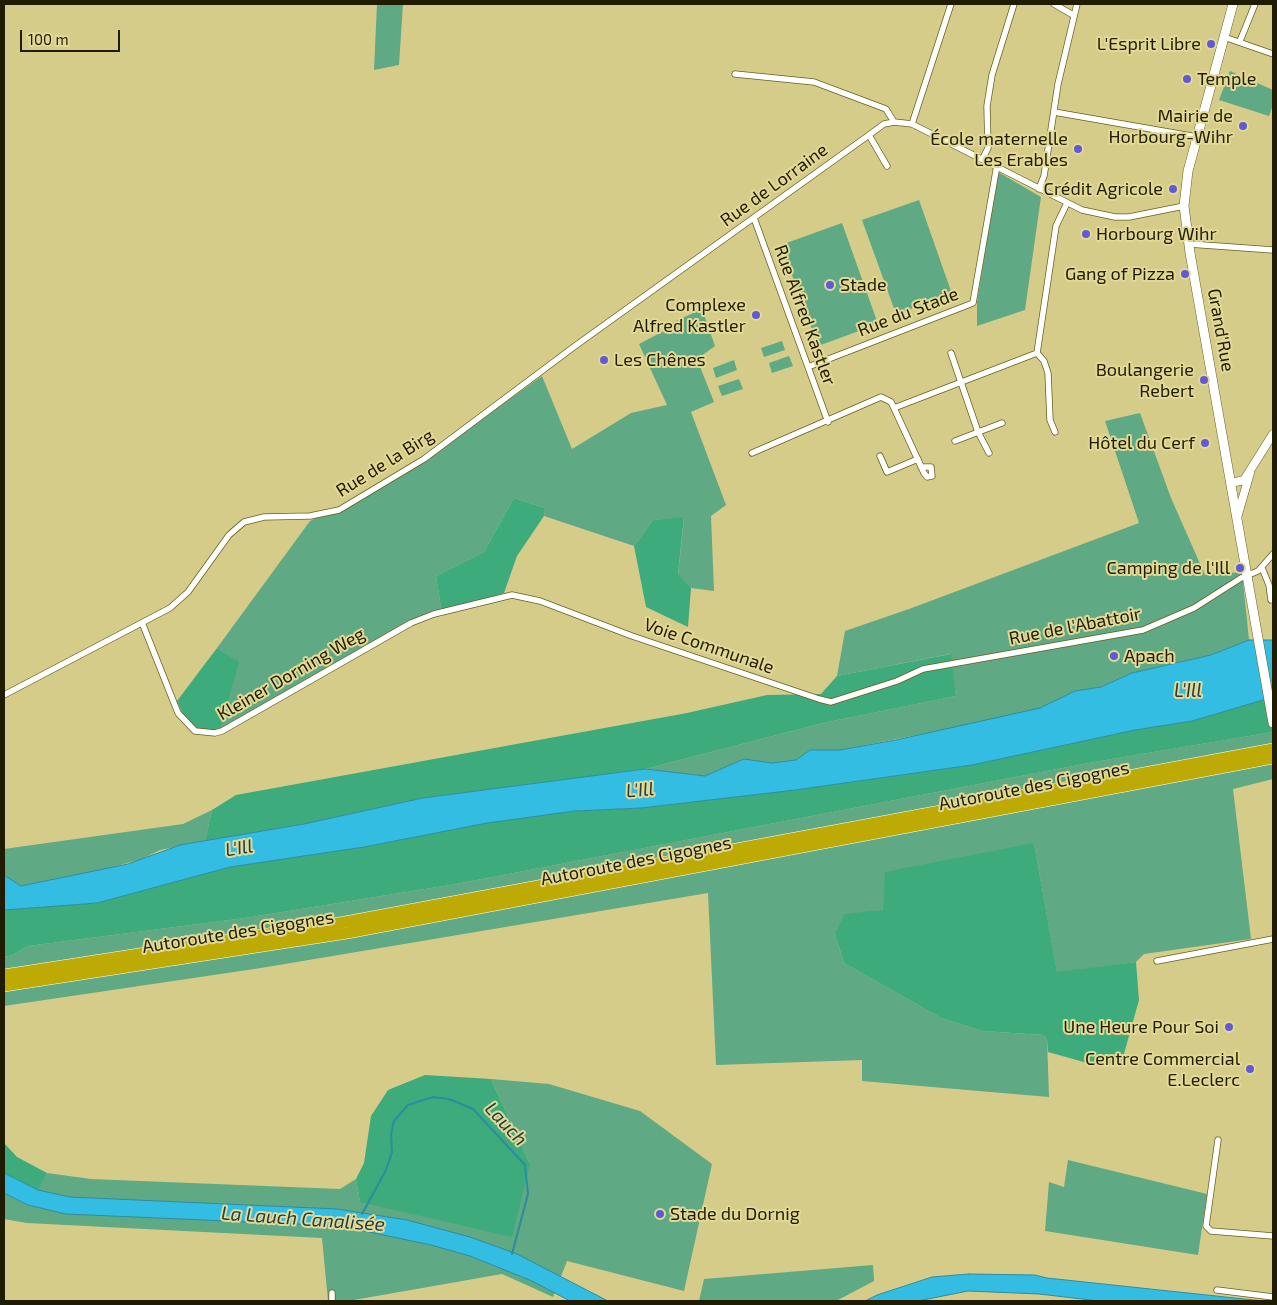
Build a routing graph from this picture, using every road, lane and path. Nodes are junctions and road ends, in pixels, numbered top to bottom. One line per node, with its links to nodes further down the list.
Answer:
1 (951, 4): 14 (street)
2 (1014, 4): 17 (street)
3 (1054, 4): 7 (street)
4 (1076, 4): 7 (street)
5 (1233, 4): 8 (main road, Grand'Rue)
6 (1255, 4): 9 (street)
7 (1073, 15): 12 (street)
8 (1224, 37): 9 (street); 16 (main road, Grand'Rue)
9 (1243, 43): 10 (street)
10 (1273, 54)
11 (735, 74): 13 (street)
12 (1054, 112): 16 (street); 20 (street)
13 (894, 122): 14 (street); 15 (street, Rue de Lorraine)
14 (912, 124): 17 (street)
15 (869, 135): 18 (street); 23 (street, Rue de Lorraine)
16 (1197, 137): 22 (main road, Grand'Rue)
17 (983, 158): 19 (street)
18 (887, 166)
19 (997, 166): 20 (street); 29 (street, Rue du Stade)
20 (1039, 189): 21 (street)
21 (1067, 203): 22 (street); 28 (street)
22 (1184, 206): 24 (main road, Grand'Rue)
23 (754, 218): 26 (street, Rue de Lorraine); 29 (street, Rue Alfred Kastler)
24 (1189, 244): 25 (street); 45 (main road, Grand'Rue)
25 (1273, 250)
26 (696, 260): 52 (street, Rue de la Birg)
27 (951, 353): 30 (street)
28 (1037, 354): 30 (street); 35 (street)
29 (808, 367): 32 (street, Rue Alfred Kastler)
30 (961, 384): 31 (street); 34 (street)
31 (894, 408): 32 (street); 41 (street)
32 (828, 422): 38 (street)
33 (1002, 423): 34 (street)
34 (978, 432): 37 (street); 39 (street)
35 (1055, 432)
36 (1273, 434): 43 (street)
37 (955, 441)
38 (752, 453)
39 (989, 453)
40 (880, 456): 41 (street)
41 (918, 459): 42 (street)
42 (921, 467)
43 (1250, 471): 44 (street); 45 (street)
44 (1248, 481): 45 (street); 46 (street)
45 (1232, 487): 46 (main road, Grand'Rue)
46 (1238, 518): 49 (main road, Grand'Rue)
47 (1273, 554): 48 (street)
48 (1262, 568): 49 (street, Rue de l'Abattoir); 51 (street)
49 (1248, 574): 53 (street, Rue de l'Abattoir); 55 (main road, Grand'Rue)
50 (512, 595): 52 (street, Kleiner Dorning Weg); 53 (street, Voie Communale)
51 (1271, 600)
52 (142, 624): 54 (street, Rue de la Birg)
53 (897, 681)
54 (4, 695)
55 (1273, 723)
56 (1273, 748): 60 (highway, Autoroute des Cigognes)
57 (1273, 758): 61 (highway, Autoroute des Cigognes)
58 (1273, 939): 59 (street)
59 (1157, 961)
60 (4, 975)
61 (4, 986)
62 (1218, 1140): 63 (street)
63 (1273, 1236)
64 (1217, 1290): 66 (street)
65 (332, 1293): 67 (street)
66 (1273, 1297)
67 (332, 1301)

